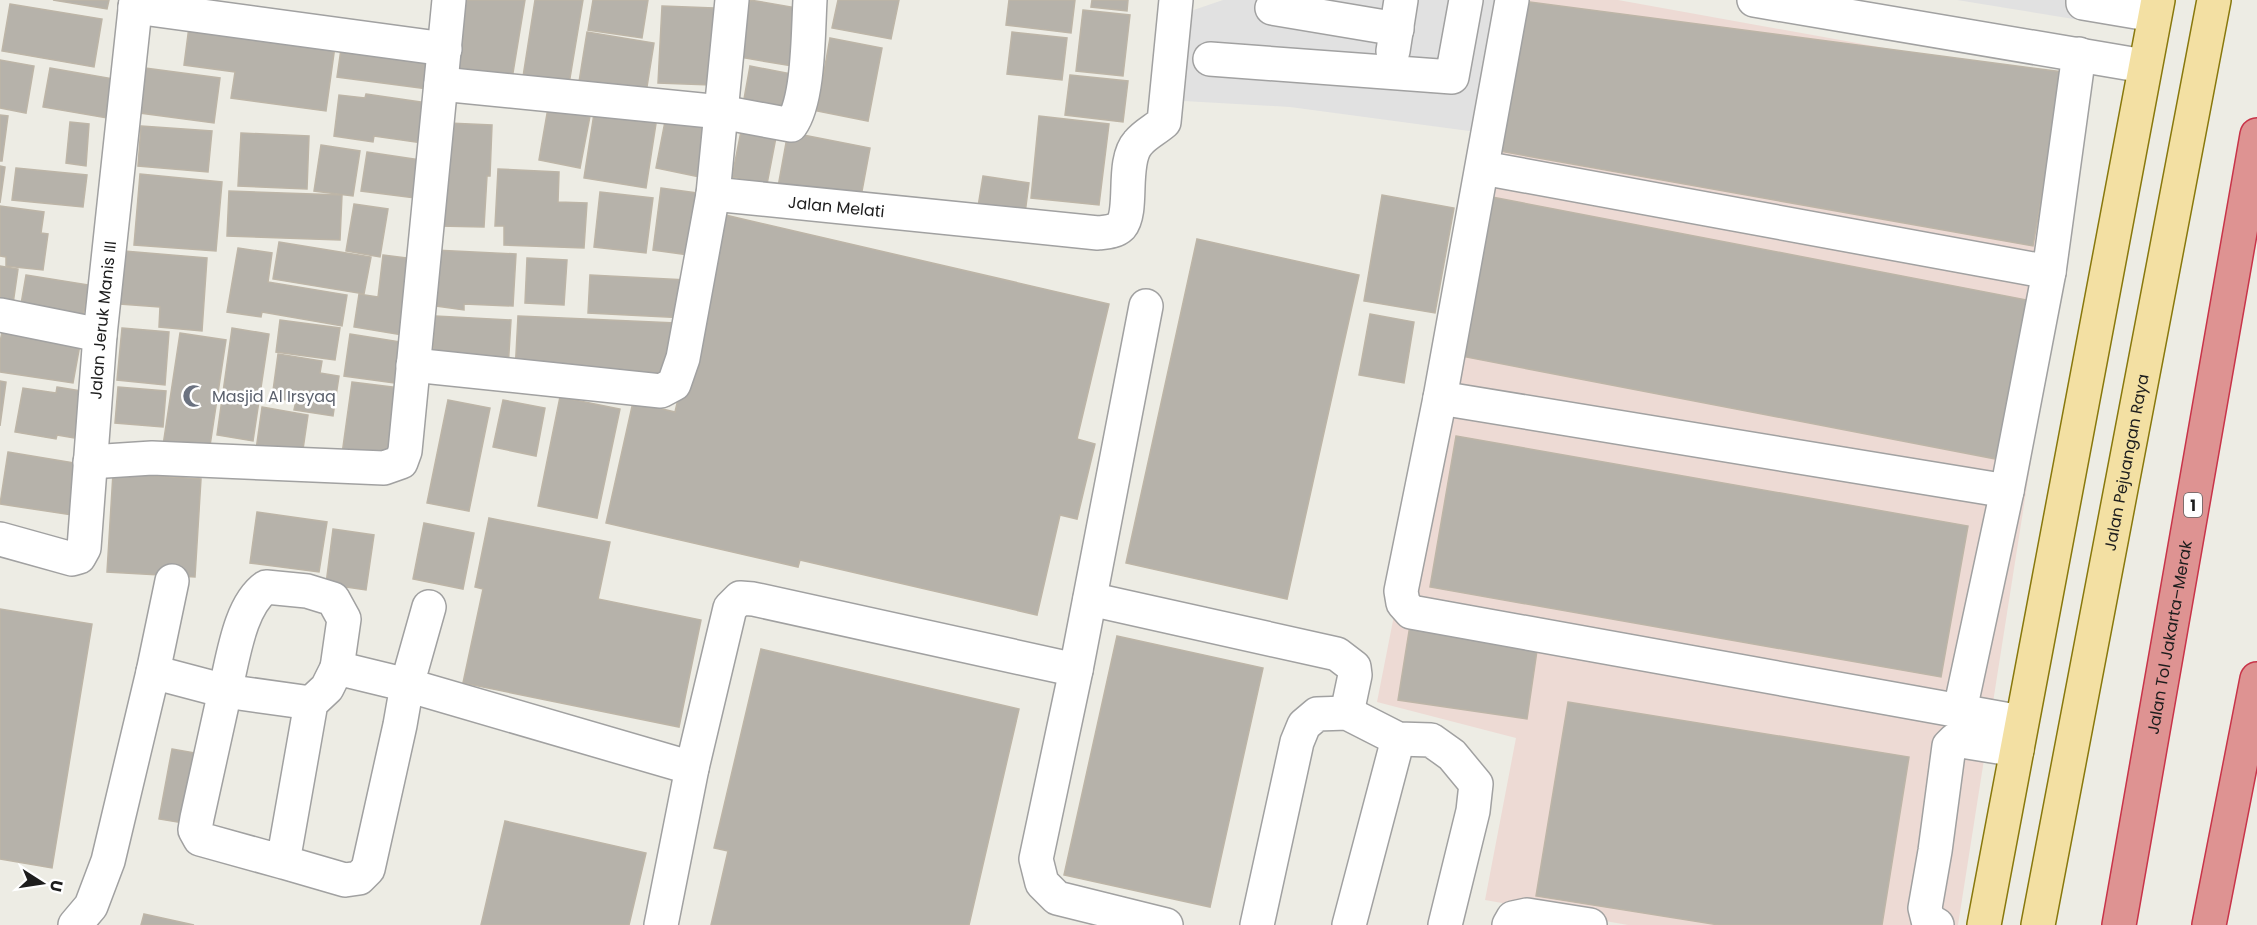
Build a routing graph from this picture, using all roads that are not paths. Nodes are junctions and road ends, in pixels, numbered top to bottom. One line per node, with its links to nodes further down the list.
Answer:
1 (449, 0): 14 (street)
2 (732, 0): 20 (street)
3 (810, 0): 20 (street)
4 (1176, 0): 23 (street, Jalan Melati)
5 (1466, 0): 18 (street)
6 (1512, 0): 22 (street)
7 (1754, 0): 15 (street)
8 (2083, 0): 12 (street)
9 (2214, 0): 60 (main road, Jalan Pejuangan Raya)
10 (135, 4): 14 (street); 27 (street, Jalan Jeruk Manis III)
11 (1272, 8): 13 (street)
12 (2156, 8): 17 (main road)
13 (1399, 15): 18 (street)
14 (445, 49): 19 (street)
15 (2079, 54): 17 (street); 24 (street)
16 (1210, 59): 18 (street)
17 (2144, 66): 45 (main road)
18 (1390, 71)
19 (441, 84): 20 (street); 28 (street)
20 (721, 112): 23 (street)
21 (2257, 135): 49 (highway, Jalan Tol Jakarta–Merak / 1)
22 (1483, 168): 24 (street); 29 (street)
23 (713, 194): 28 (street)
24 (2049, 272): 31 (street)
25 (1146, 306): 34 (street)
26 (0, 315): 27 (street)
27 (100, 335): 30 (street, Jalan Jeruk Manis III)
28 (413, 365): 30 (street)
29 (1440, 398): 31 (street); 43 (street)
30 (90, 462): 32 (street, Jalan Jeruk Manis III)
31 (2007, 491): 43 (street)
32 (0, 539)
33 (172, 581): 38 (street)
34 (1090, 599): 37 (street); 44 (street)
35 (429, 607): 40 (street)
36 (337, 668): 40 (street); 41 (street); 42 (street)
37 (1076, 670): 47 (street); 52 (street)
38 (153, 672): 41 (street); 50 (street)
39 (2257, 679): 63 (highway)
40 (407, 685): 47 (street); 48 (street)
41 (225, 691): 42 (street); 48 (street)
42 (311, 703): 48 (street)
43 (1960, 710): 45 (street)
44 (1347, 713): 46 (street); 53 (street)
45 (2019, 736): 58 (street); 59 (main road)
46 (1398, 739): 54 (street); 55 (street)
47 (692, 768): 51 (street)
48 (283, 862)
49 (2128, 874): 61 (highway); 62 (highway, Jalan Tol Jakarta–Merak / 1)
50 (75, 925)
51 (661, 925)
52 (1166, 925)
53 (1257, 925)
54 (1349, 925)
55 (1445, 925)
56 (1509, 925): 57 (street)
57 (1590, 925)
58 (1937, 925)
59 (1984, 925)
60 (2038, 925)
61 (2109, 925)
62 (2119, 925)
63 (2209, 925)

